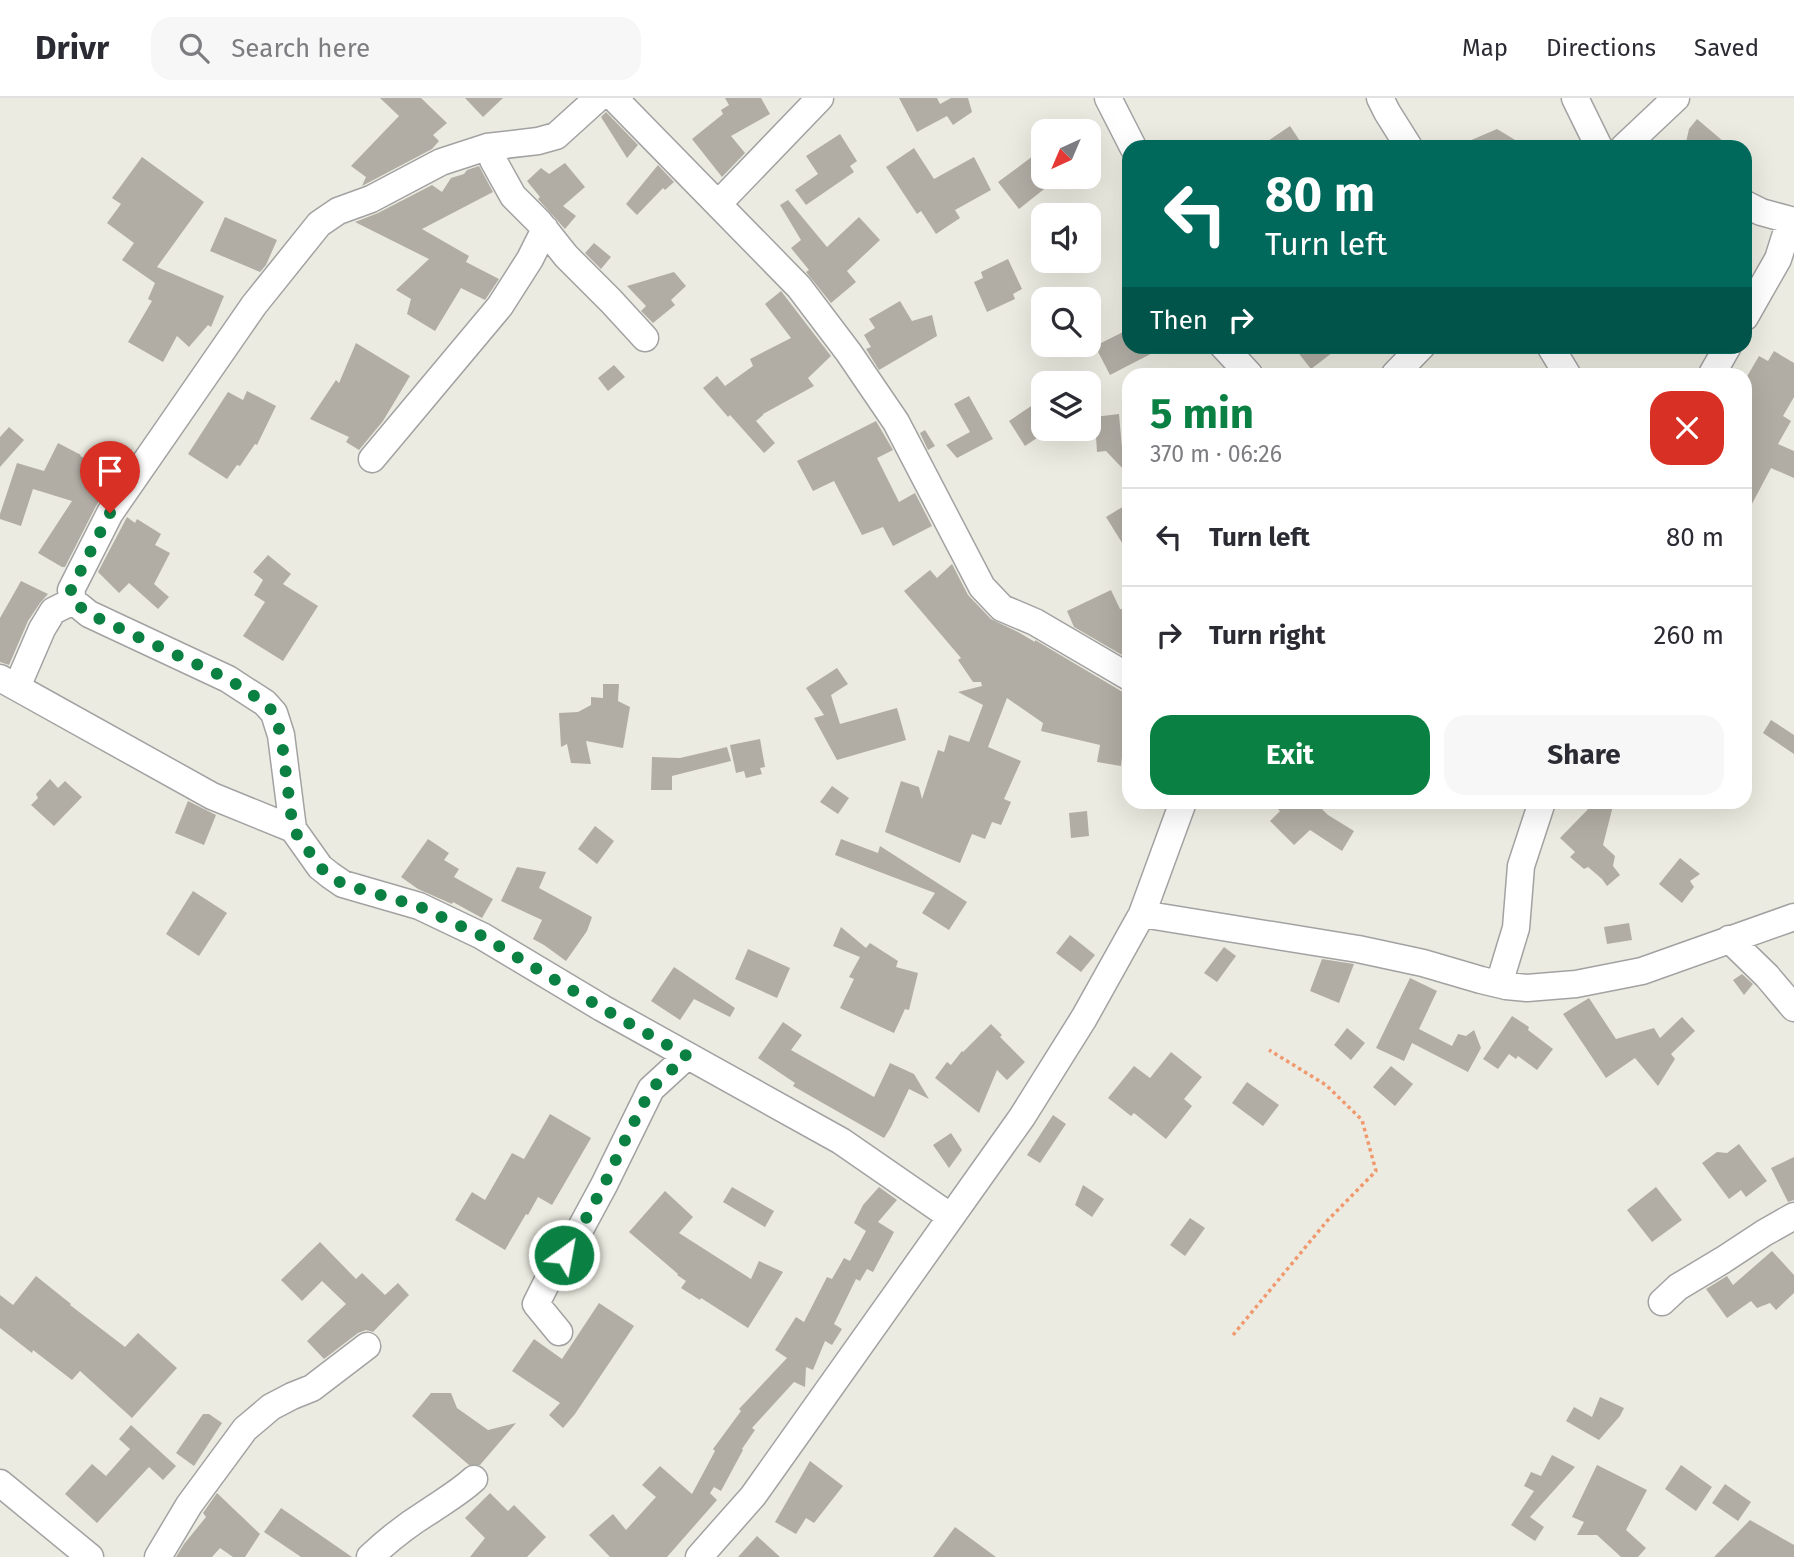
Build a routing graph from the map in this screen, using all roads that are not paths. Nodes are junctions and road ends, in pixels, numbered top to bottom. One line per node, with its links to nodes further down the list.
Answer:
1 (598, 98): 12 (street)
2 (614, 98): 13 (street)
3 (820, 98): 13 (street)
4 (1108, 98): 8 (street)
5 (1380, 98): 9 (street)
6 (1575, 98): 10 (street)
7 (1676, 98): 11 (street)
8 (1129, 140)
9 (1405, 140)
10 (1596, 140)
11 (1639, 140)
12 (497, 146): 16 (street); 24 (street)
13 (718, 204): 25 (street)
14 (1752, 208): 15 (street)
15 (1792, 221): 17 (street)
16 (545, 229): 18 (street); 23 (street)
17 (1752, 305)
18 (645, 338)
19 (1230, 354): 21 (street)
20 (1414, 354): 22 (street)
21 (1243, 368)
22 (1401, 368)
23 (372, 459)
24 (73, 601): 26 (street); 29 (street)
25 (1122, 673)
26 (8, 683): 29 (street)
27 (1180, 809): 30 (street)
28 (1540, 809): 33 (street)
29 (293, 829): 35 (street)
30 (1142, 914): 33 (street); 37 (street)
31 (1794, 917): 32 (street)
32 (1729, 939): 33 (street); 34 (street)
33 (1499, 984)
34 (1794, 1008)
35 (687, 1056): 37 (street); 39 (street)
36 (1794, 1216): 38 (street)
37 (951, 1217): 46 (street)
38 (1662, 1302)
39 (559, 1332)
40 (367, 1346): 44 (street)
41 (474, 1479): 45 (street)
42 (0, 1483): 43 (street)
43 (90, 1557)
44 (158, 1557)
45 (370, 1557)
46 (699, 1557)

